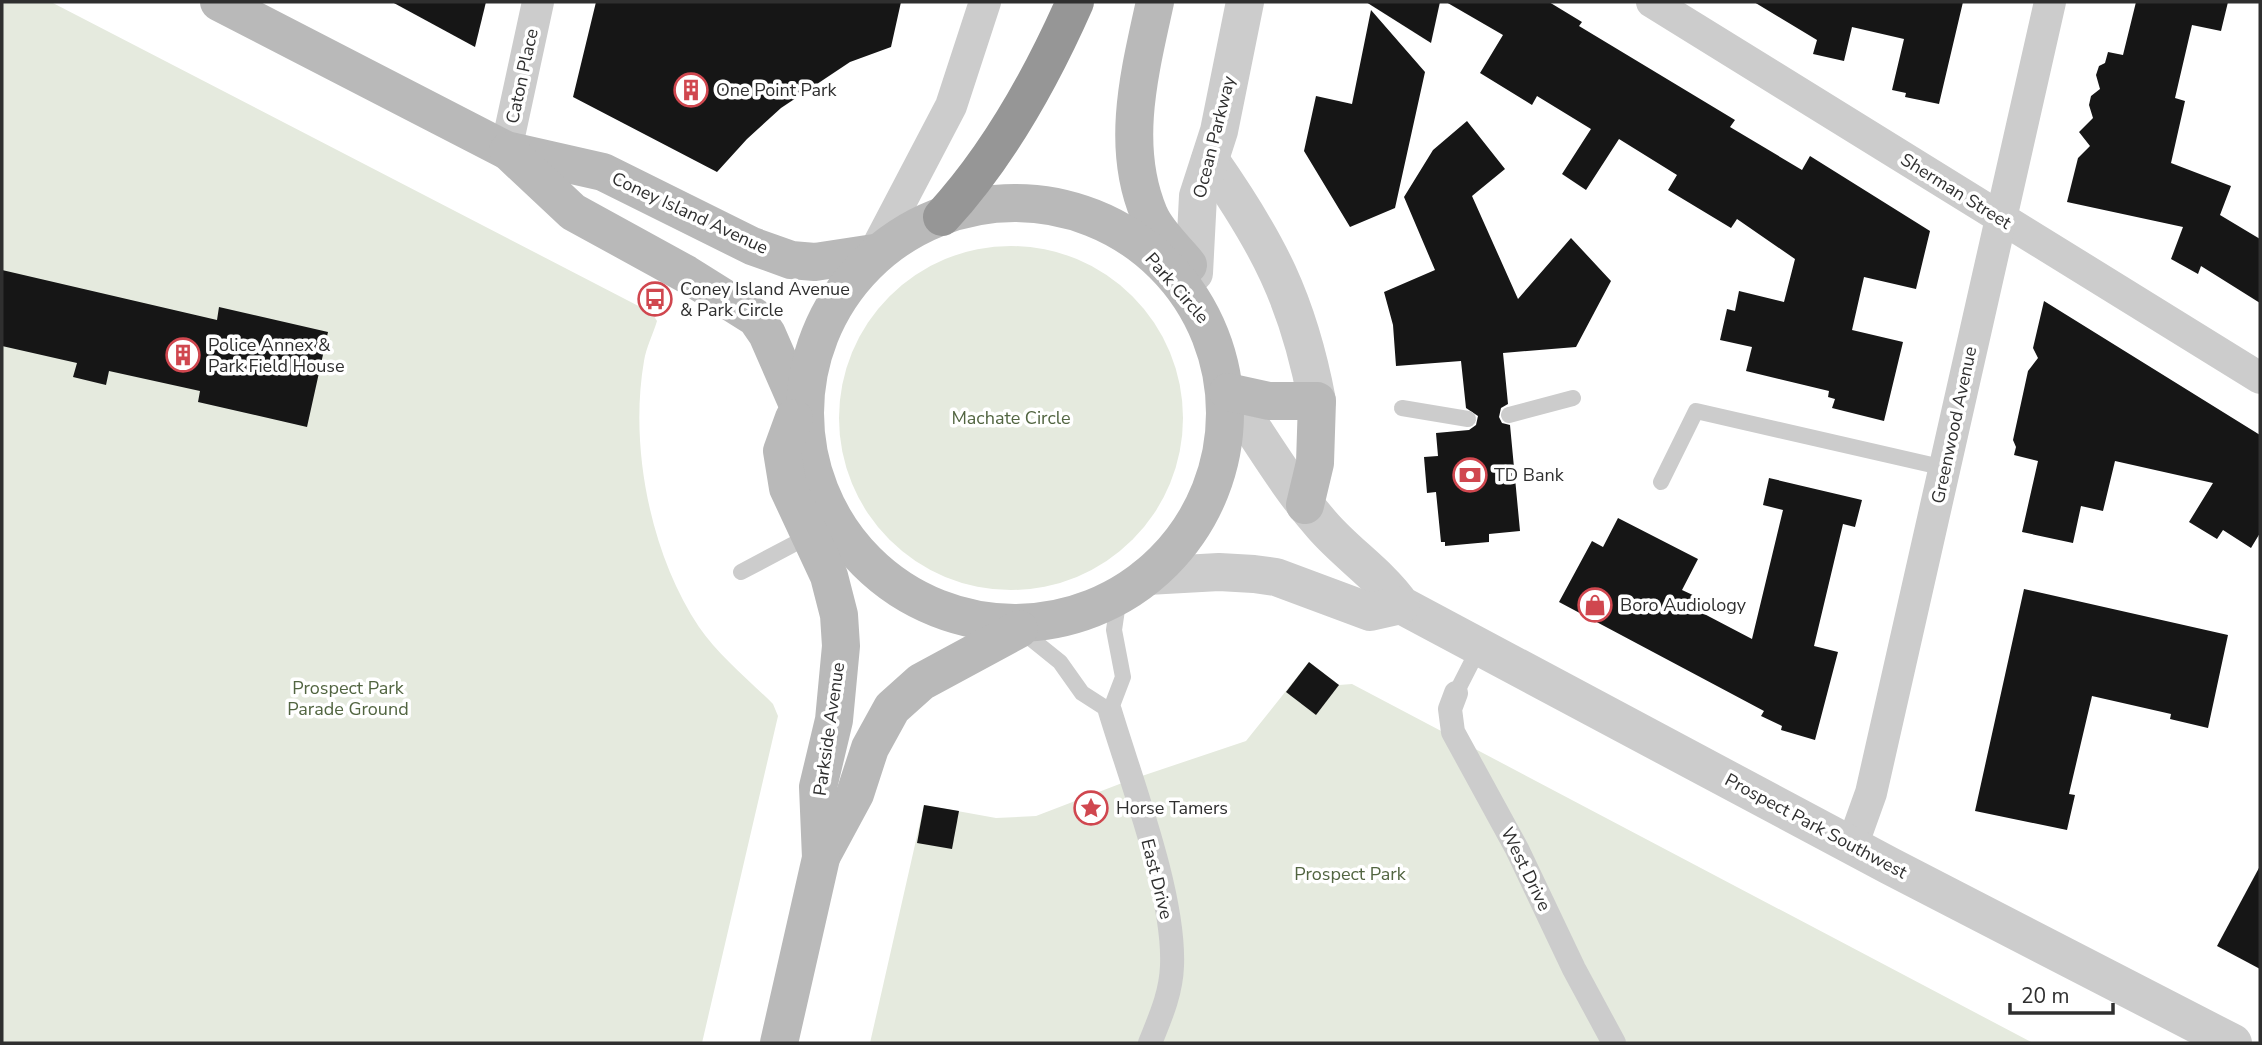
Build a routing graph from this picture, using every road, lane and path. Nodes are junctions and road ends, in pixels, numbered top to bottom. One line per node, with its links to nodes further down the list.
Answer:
1 (219, 2): 9 (main road, Coney Island Avenue)
2 (538, 2): 9 (street, Caton Place)
3 (985, 2): 13 (street)
4 (1075, 2): 11 (highway)
5 (1156, 2): 14 (main road)
6 (1245, 2): 10 (street, Ocean Parkway)
7 (1652, 2): 12 (street, Sherman Street)
8 (2050, 2): 12 (street, Greenwood Avenue)
9 (506, 150): 13 (main road, Coney Island Avenue); 20 (main road, Coney Island Avenue)
10 (1210, 160): 14 (street, Ocean Parkway); 19 (street)
11 (942, 217): 13 (main road, Park Circle); 15 (main road, Park Circle)
12 (2000, 218): 16 (street, Sherman Street); 24 (street, Greenwood Avenue)
13 (874, 253): 20 (main road, Park Circle)
14 (1194, 273): 15 (main road)
15 (1209, 323): 17 (main road, Park Circle)
16 (2260, 378)
17 (1228, 392): 19 (main road); 26 (street, Prospect Park Southwest); 29 (main road, Park Circle)
18 (1573, 398): 22 (lane)
19 (1317, 401): 26 (main road)
20 (799, 405): 27 (main road, Parkside Avenue); 31 (main road, Park Circle)
21 (1402, 408): 23 (lane)
22 (1509, 415)
23 (1468, 419)
24 (1945, 468): 25 (lane); 35 (street, Greenwood Avenue)
25 (1661, 482)
26 (1305, 505): 30 (street, Prospect Park Southwest)
27 (811, 535): 28 (lane); 36 (main road, Parkside Avenue)
28 (741, 572)
29 (1133, 586): 30 (street); 31 (main road, Park Circle); 34 (lane)
30 (1402, 605): 32 (street, Prospect Park Southwest)
31 (1019, 629): 34 (lane); 36 (main road, Parkside Avenue)
32 (1479, 648): 33 (lane); 35 (street, Prospect Park Southwest)
33 (1455, 693): 41 (street, West Drive)
34 (1110, 711): 37 (street, East Drive)
35 (1852, 846): 42 (street, Prospect Park Southwest)
36 (821, 858): 38 (main road, Parkside Avenue)
37 (1164, 1009): 39 (street, East Drive); 40 (street, East Drive)
38 (779, 1043)
39 (1150, 1043)
40 (1168, 1043)
41 (1614, 1043)
42 (2233, 1043)

